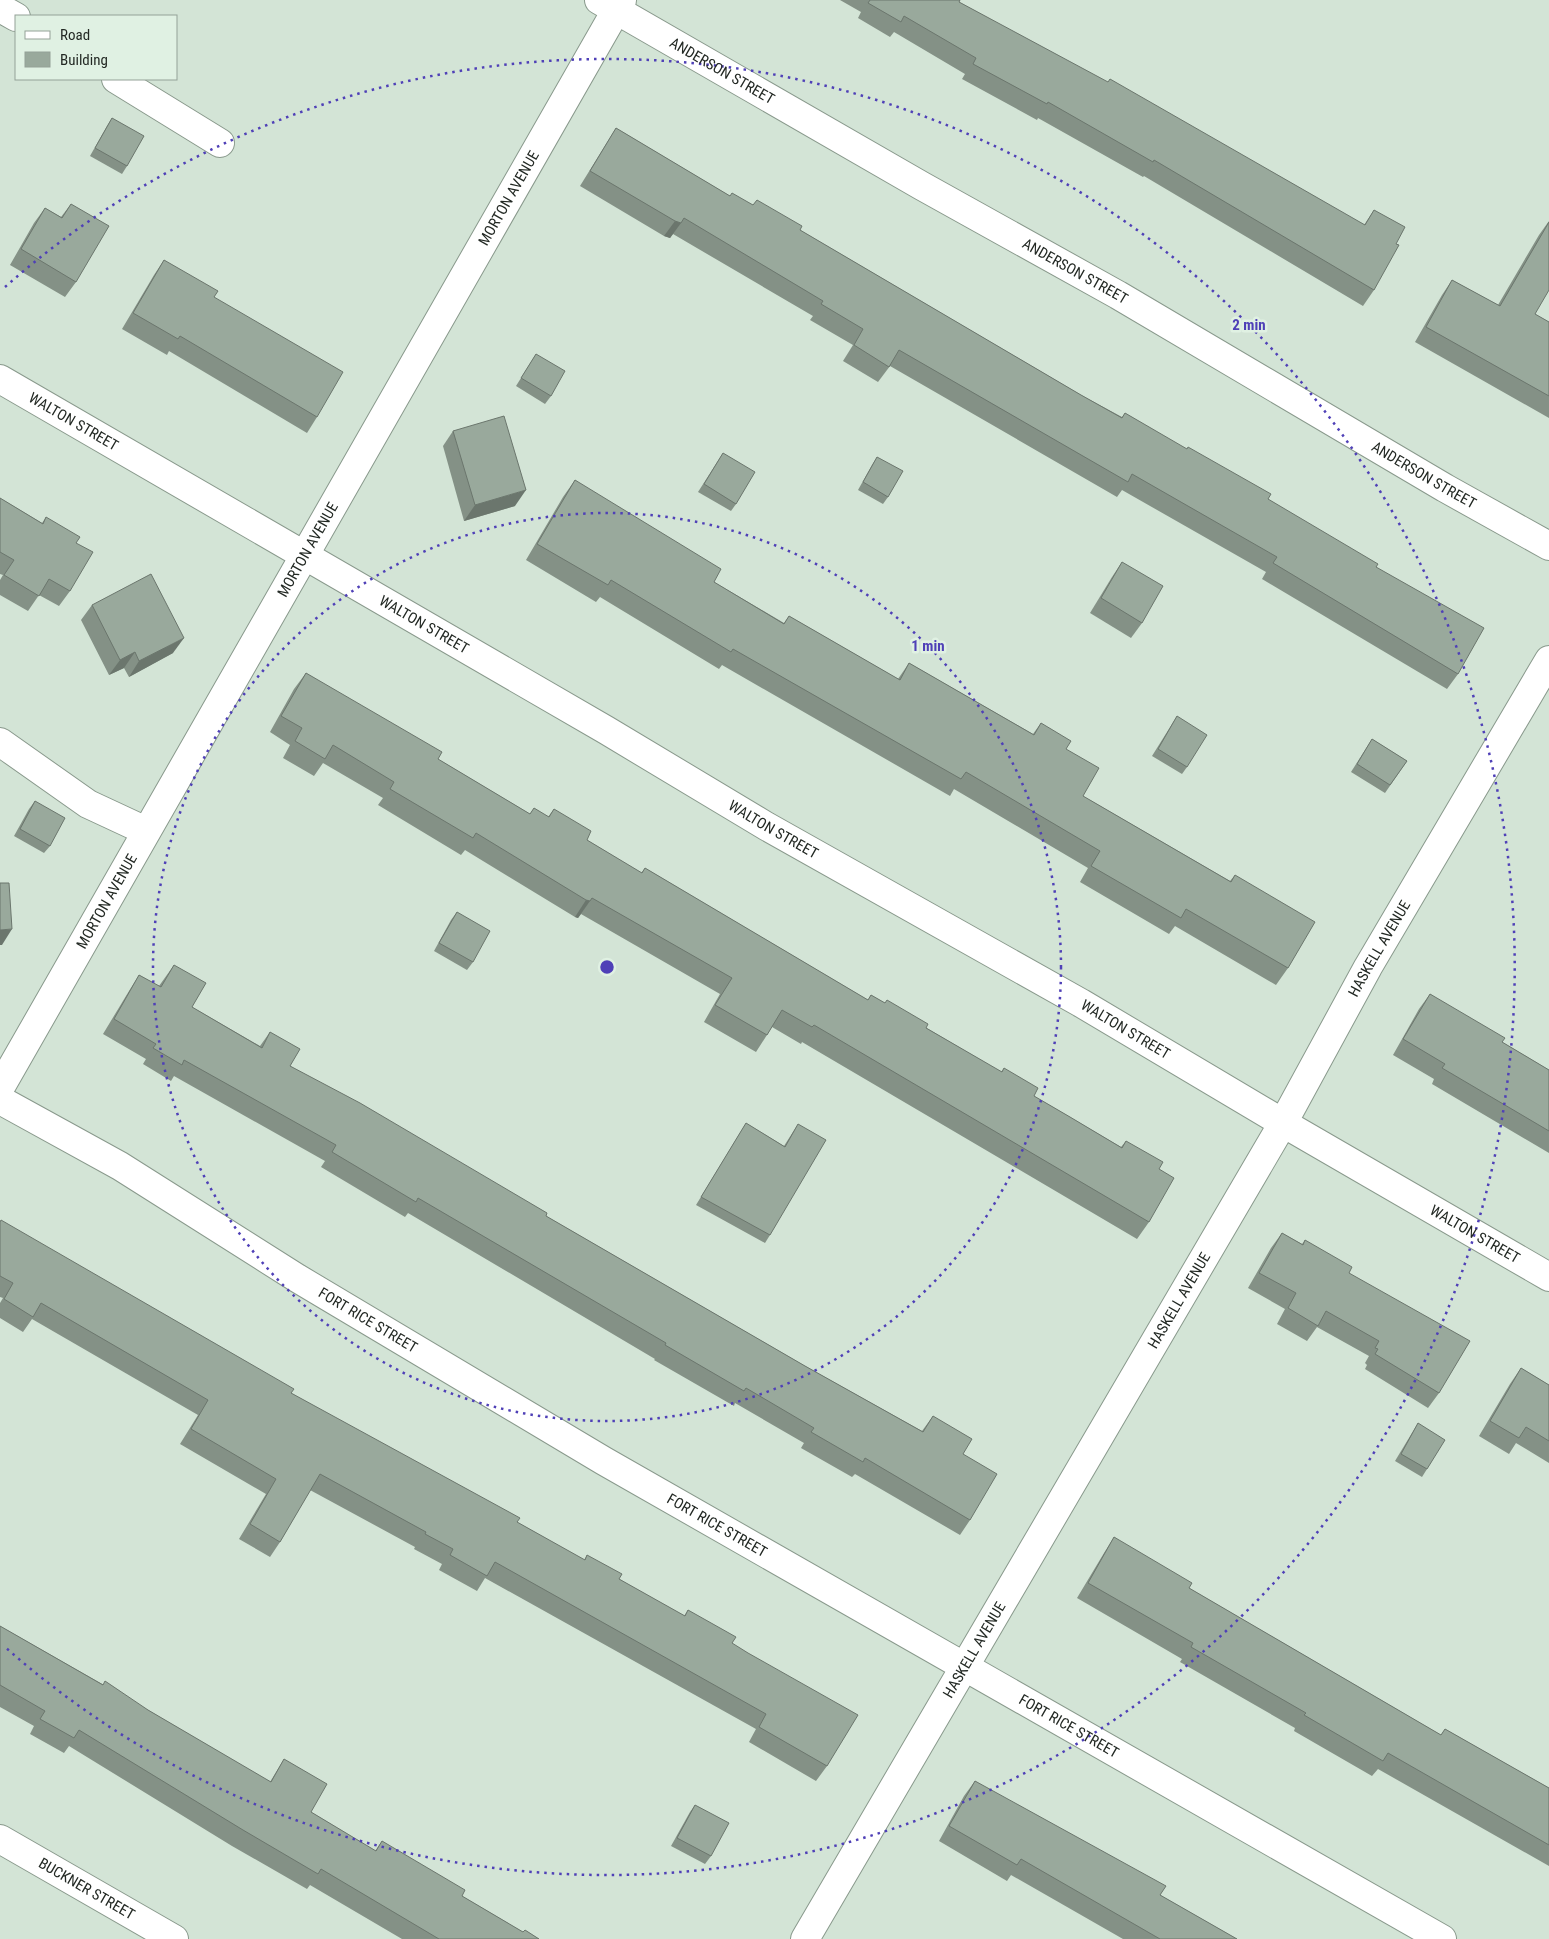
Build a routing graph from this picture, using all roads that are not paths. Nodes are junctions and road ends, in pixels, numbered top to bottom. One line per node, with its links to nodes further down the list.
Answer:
1 (612, 4): 7 (street, ANDERSON STREET); 8 (street, MORTON AVENUE)
2 (0, 8): 3 (street)
3 (15, 16)
4 (118, 80): 5 (street)
5 (220, 143)
6 (0, 379): 8 (street, WALTON STREET)
7 (1549, 546)
8 (304, 556): 11 (street, MORTON AVENUE); 14 (street, WALTON STREET)
9 (1549, 660): 14 (street, HASKELL AVENUE)
10 (0, 742): 11 (street)
11 (146, 831): 12 (street, MORTON AVENUE)
12 (0, 1088)
13 (0, 1100): 16 (street, FORT RICE STREET)
14 (1283, 1124): 15 (street, WALTON STREET); 16 (street, HASKELL AVENUE)
15 (1549, 1277)
16 (965, 1666): 19 (street, HASKELL AVENUE); 20 (street, FORT RICE STREET)
17 (0, 1839): 18 (street, BUCKNER STREET)
18 (174, 1939)
19 (805, 1939)
20 (1442, 1939)

